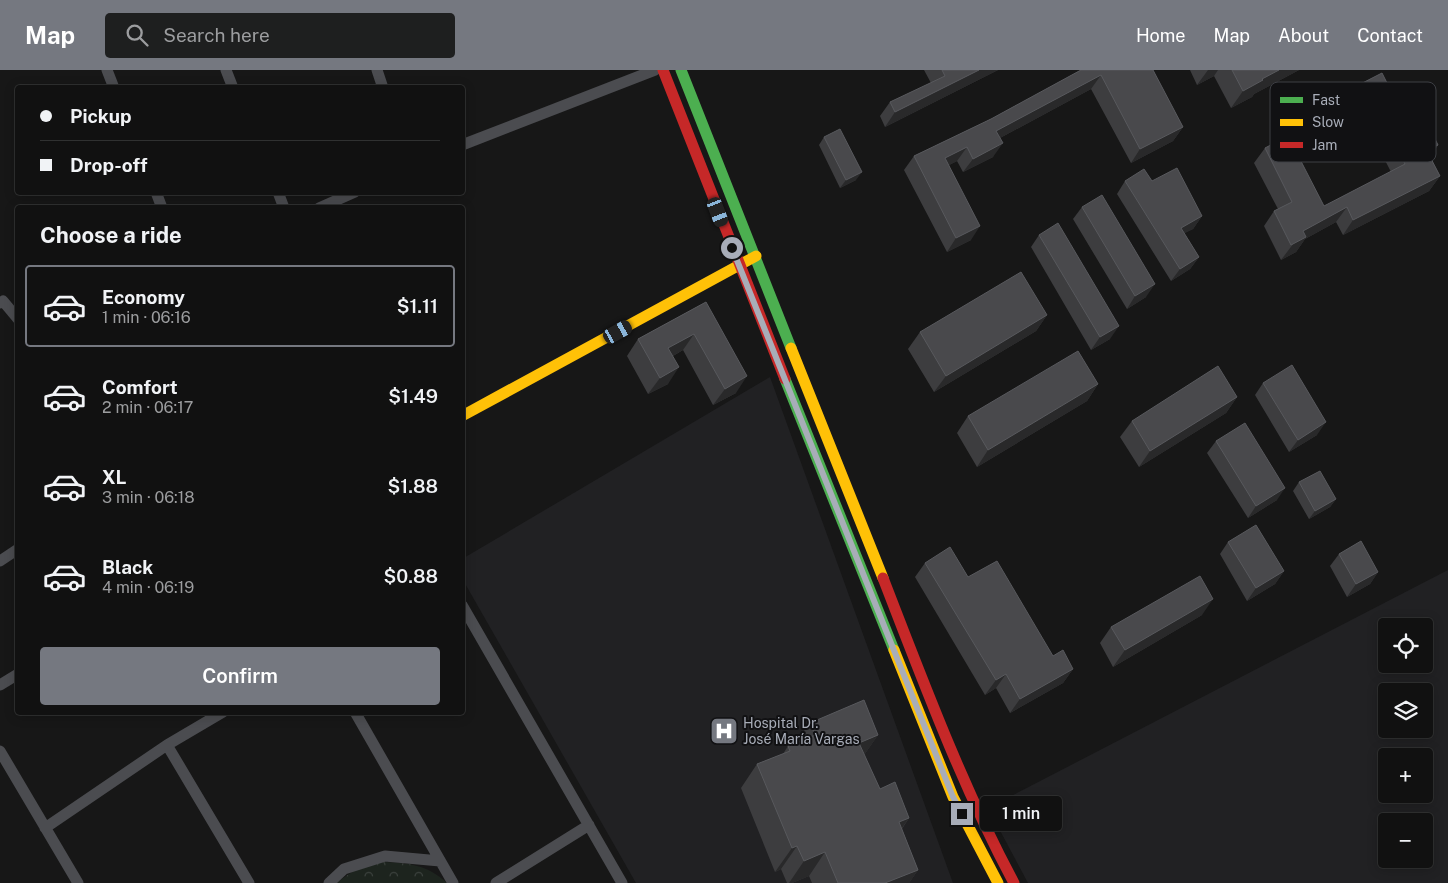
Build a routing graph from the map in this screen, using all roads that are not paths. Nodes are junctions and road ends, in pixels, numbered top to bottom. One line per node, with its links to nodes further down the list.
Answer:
1 (107, 70): 7 (street)
2 (226, 70): 8 (street)
3 (377, 70): 9 (street)
4 (655, 70): 10 (street)
5 (663, 70): 14 (main road)
6 (681, 70): 13 (main road)
7 (113, 85)
8 (232, 85)
9 (382, 85)
10 (465, 144)
11 (351, 195): 12 (street)
12 (340, 203)
13 (756, 256): 14 (main road); 37 (main road)
14 (739, 266): 17 (main road); 36 (main road)
15 (0, 303): 16 (street)
16 (15, 315)
17 (465, 414)
18 (15, 551): 19 (street)
19 (0, 561)
20 (465, 610): 27 (street)
21 (15, 676): 22 (street)
22 (0, 685)
23 (218, 715): 25 (street)
24 (357, 715): 29 (street)
25 (167, 745): 28 (street); 31 (street)
26 (0, 751): 28 (street)
27 (589, 825): 34 (street); 35 (street)
28 (45, 828): 30 (street)
29 (440, 861): 32 (street); 33 (street)
30 (78, 883)
31 (249, 883)
32 (329, 883)
33 (453, 883)
34 (496, 883)
35 (622, 883)
36 (998, 883)
37 (1014, 883)

